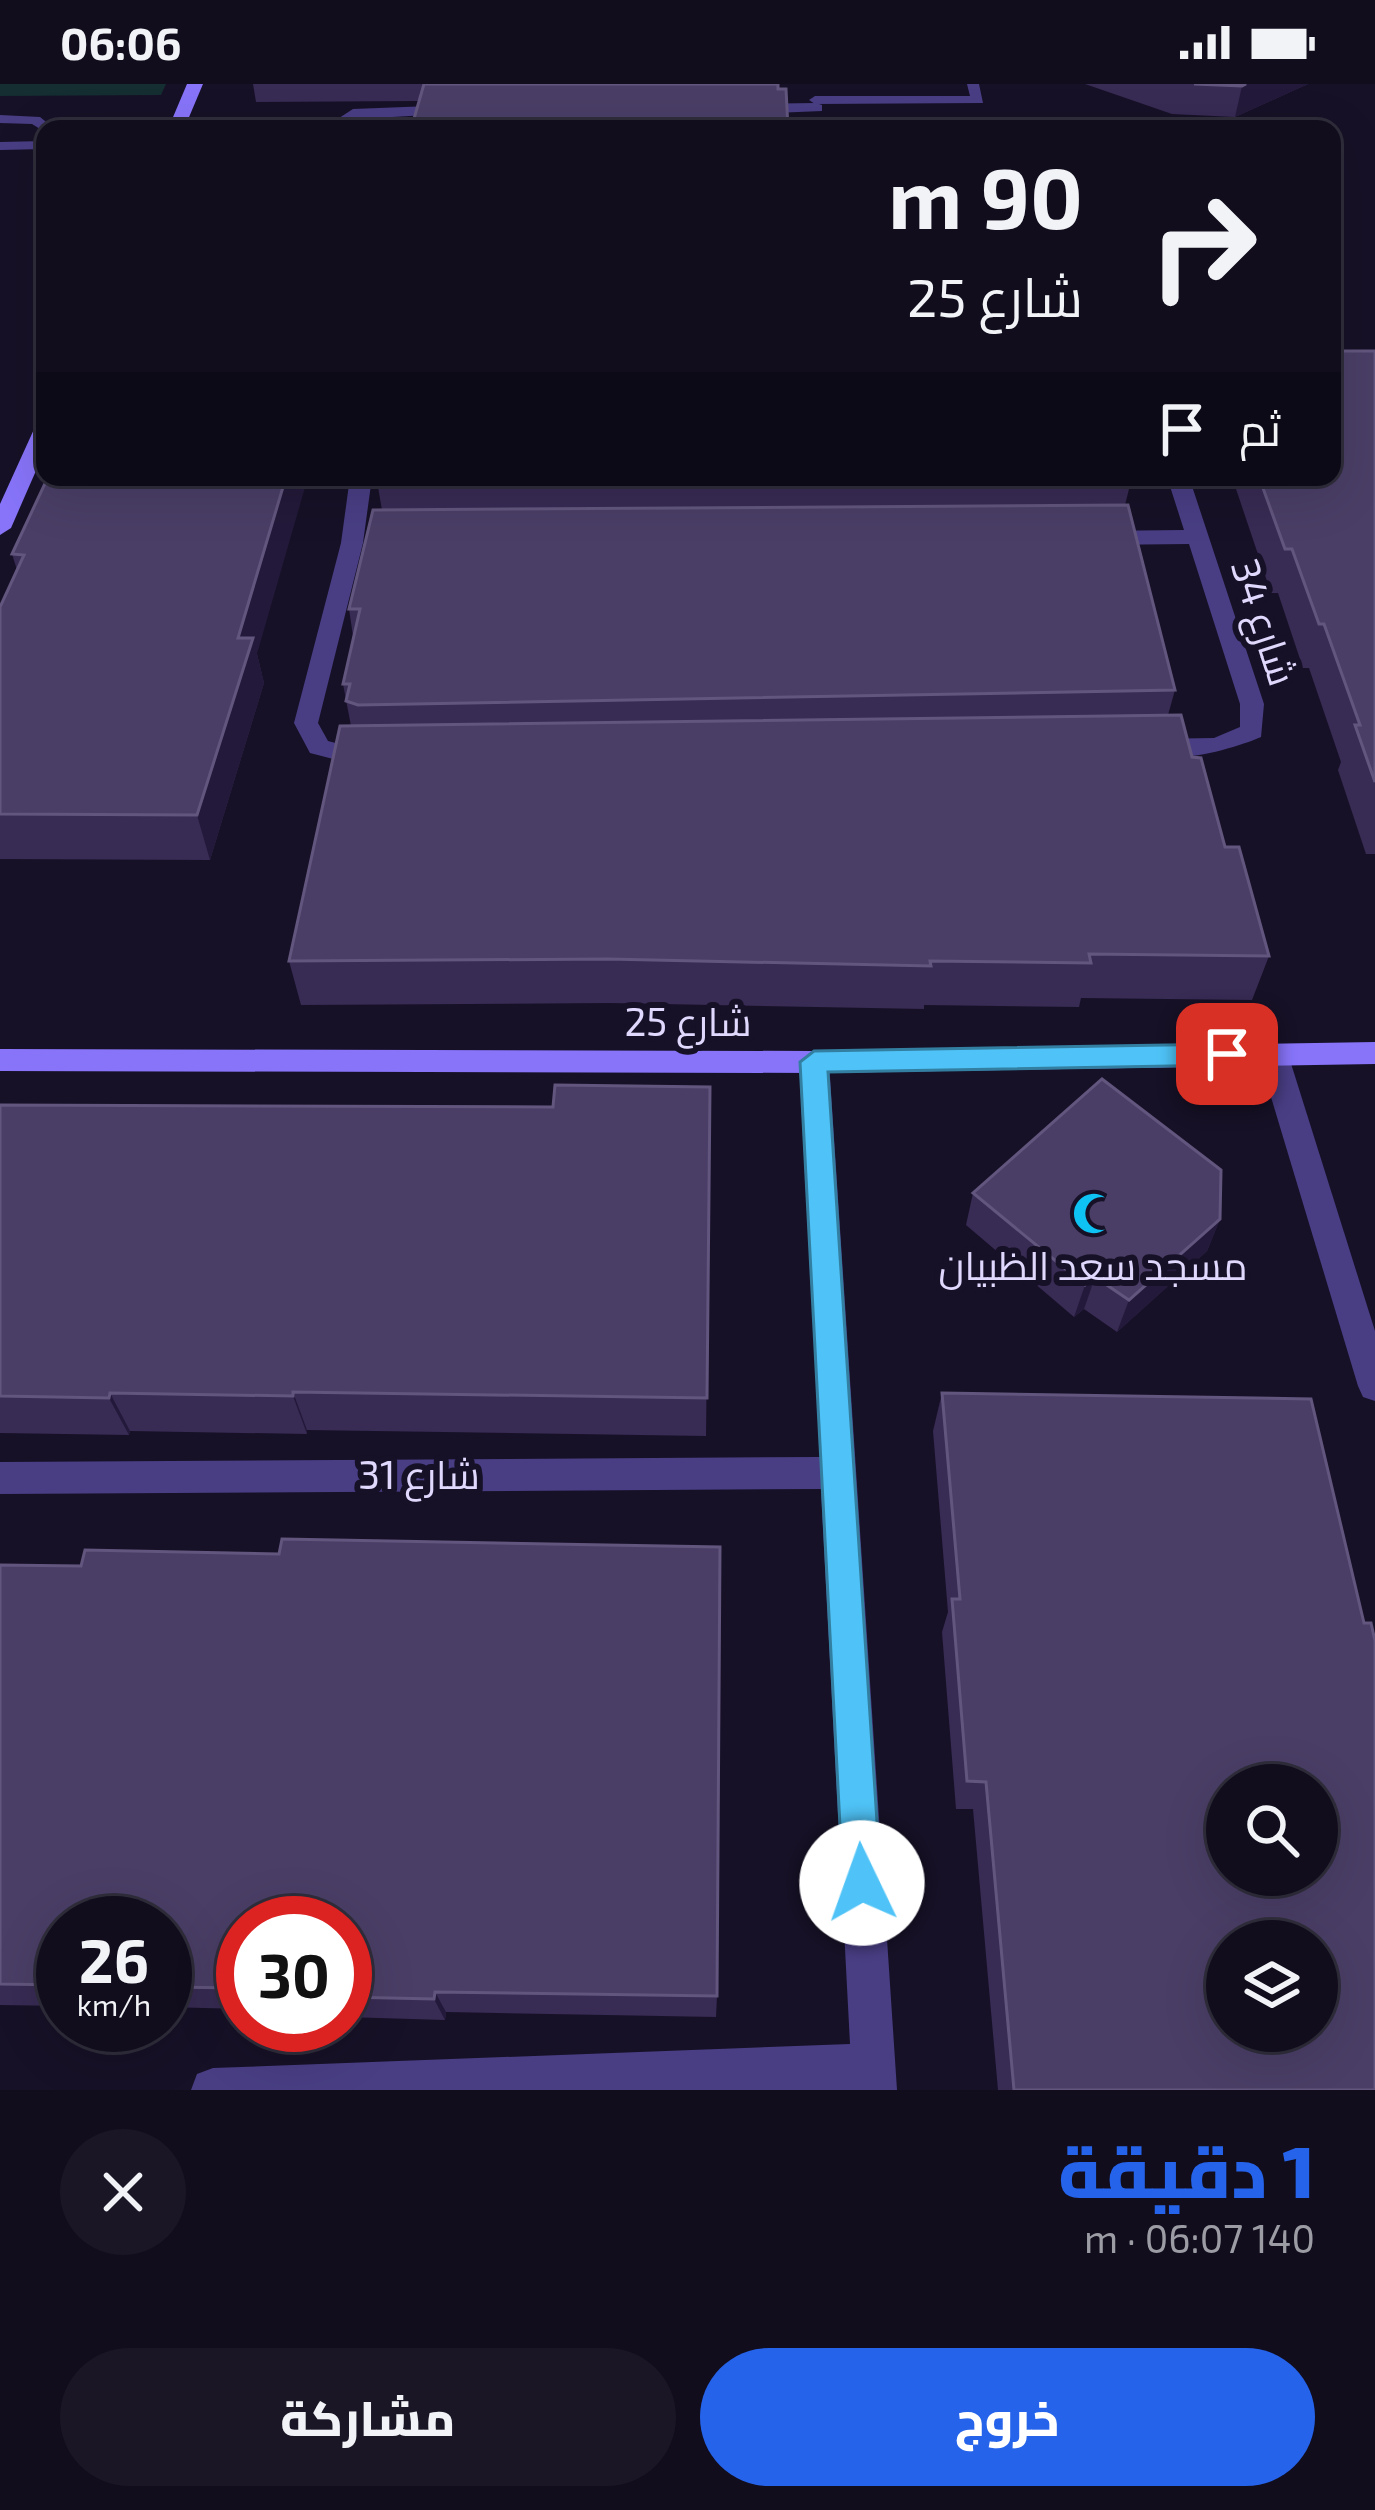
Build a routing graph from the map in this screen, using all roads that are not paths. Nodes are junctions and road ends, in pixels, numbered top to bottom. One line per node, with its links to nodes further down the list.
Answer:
1 (195, 84): 7 (street)
2 (974, 84): 3 (lane)
3 (815, 97): 4 (street)
4 (723, 109)
5 (469, 110): 8 (street)
6 (0, 119): 9 (lane)
7 (180, 120)
8 (344, 120)
9 (36, 122)
10 (36, 140): 11 (lane)
11 (0, 146)
12 (36, 447): 15 (street)
13 (361, 486): 19 (street)
14 (1181, 486): 16 (street, شارع 34)
15 (0, 528)
16 (1196, 537): 17 (street, شارع 34); 18 (street, شارع 34)
17 (1078, 538)
18 (1123, 747)
19 (388, 761)
20 (1375, 1053): 21 (street, شارع 25)
21 (1273, 1054): 23 (street, شارع 25); 24 (street)
22 (0, 1060): 23 (street, شارع 25)
23 (814, 1062): 25 (street)
24 (1375, 1387)
25 (838, 1473): 26 (street, شارع 31); 27 (street)
26 (0, 1478)
27 (874, 2077): 28 (street)
28 (213, 2090)

